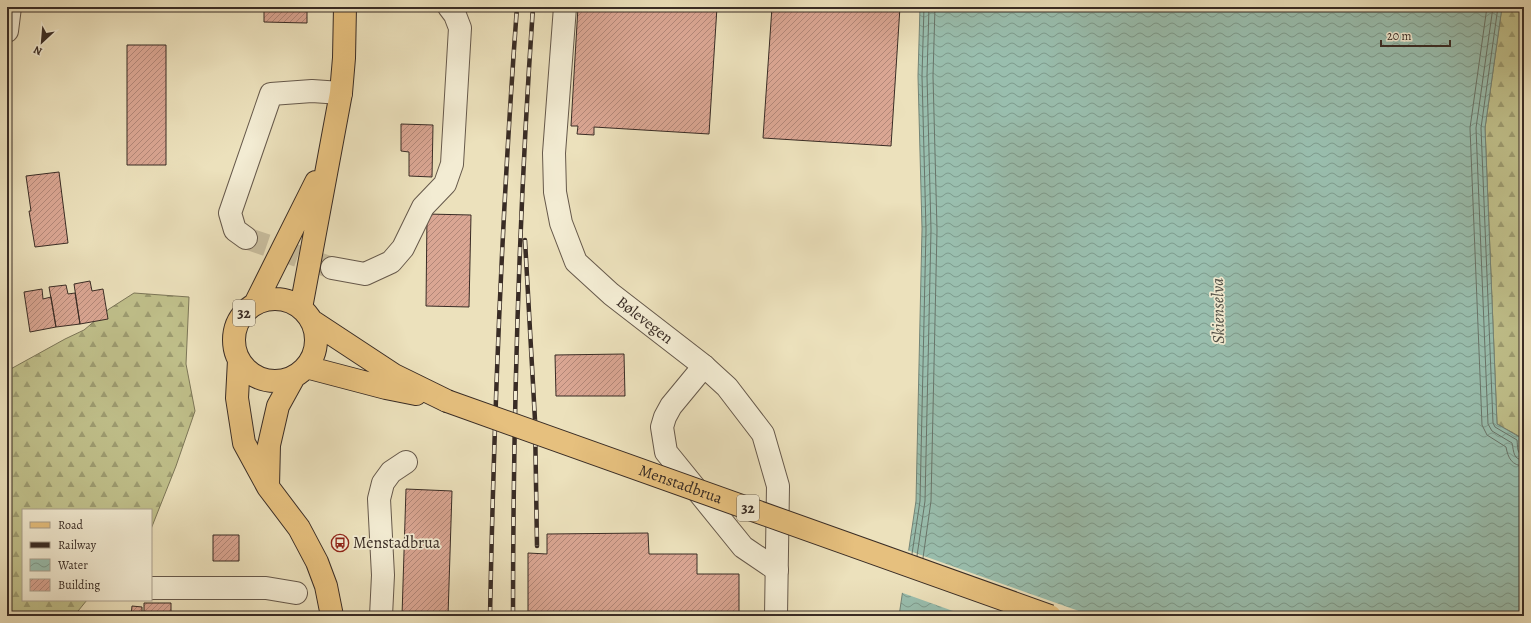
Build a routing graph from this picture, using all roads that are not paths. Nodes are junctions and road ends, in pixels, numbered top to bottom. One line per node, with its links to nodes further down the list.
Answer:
1 (10, 7): 5 (street)
2 (346, 7): 6 (main road, 32)
3 (449, 7): 9 (street)
4 (565, 7): 13 (street, Bølevegen)
5 (7, 31)
6 (341, 93): 7 (main road, 32); 8 (street)
7 (328, 160): 10 (main road, 32); 11 (main road, 32)
8 (246, 238)
9 (332, 268)
10 (255, 304): 11 (main road, 32); 12 (main road, 32)
11 (307, 314): 14 (main road, 32); 15 (main road, Menstadbrua / 32)
12 (239, 360): 14 (main road, 32); 17 (main road, 32)
13 (704, 366): 18 (street, Bølevegen); 18 (street)
14 (300, 372): 15 (main road, Menstadbrua / 32); 17 (main road, 32)
15 (447, 401): 24 (main road, Menstadbrua / 32, bridge)
16 (406, 462): 22 (street)
17 (268, 487): 21 (main road, 32)
18 (777, 570): 23 (street, Bølevegen)
19 (152, 588): 20 (street)
20 (296, 593)
21 (332, 616)
22 (381, 616)
23 (776, 616)
24 (1050, 616)

